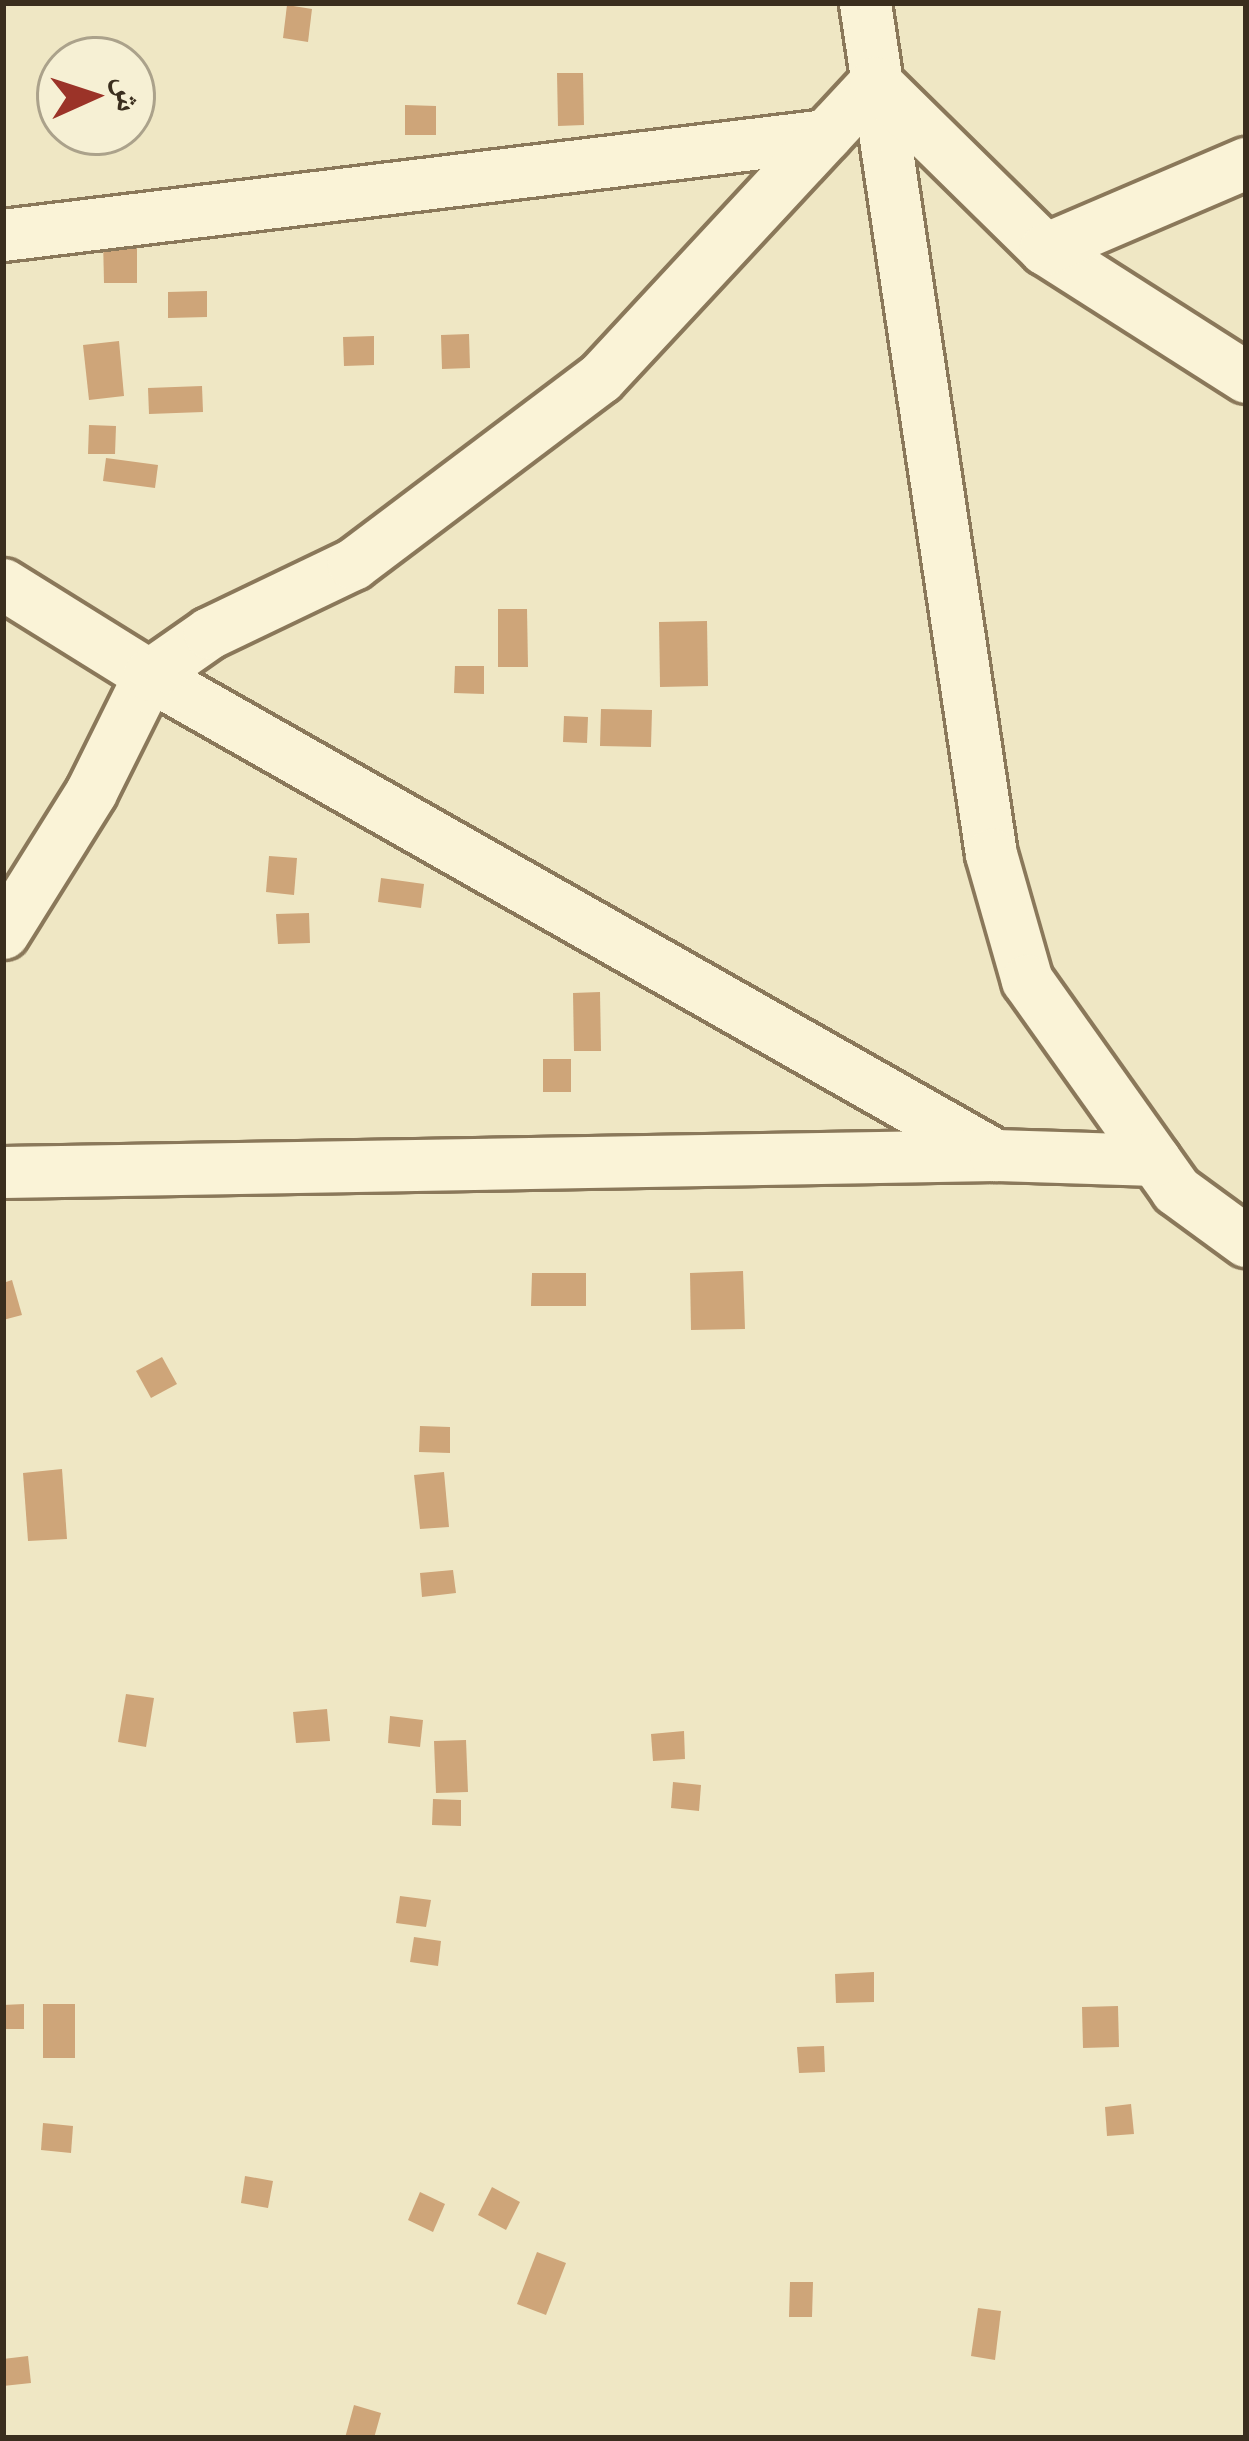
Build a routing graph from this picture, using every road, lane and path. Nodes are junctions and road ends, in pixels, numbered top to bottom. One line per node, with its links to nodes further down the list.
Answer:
1 (865, 3): 2 (street)
2 (875, 82): 3 (street); 6 (street); 12 (street)
3 (826, 135): 5 (street); 9 (street)
4 (1246, 163): 6 (street)
5 (3, 236)
6 (1046, 249): 7 (street)
7 (1246, 376)
8 (3, 584): 9 (street)
9 (149, 675): 10 (street); 11 (street)
10 (3, 933)
11 (995, 1155): 12 (street); 13 (street)
12 (1155, 1160): 14 (street)
13 (3, 1172)
14 (1246, 1241)

